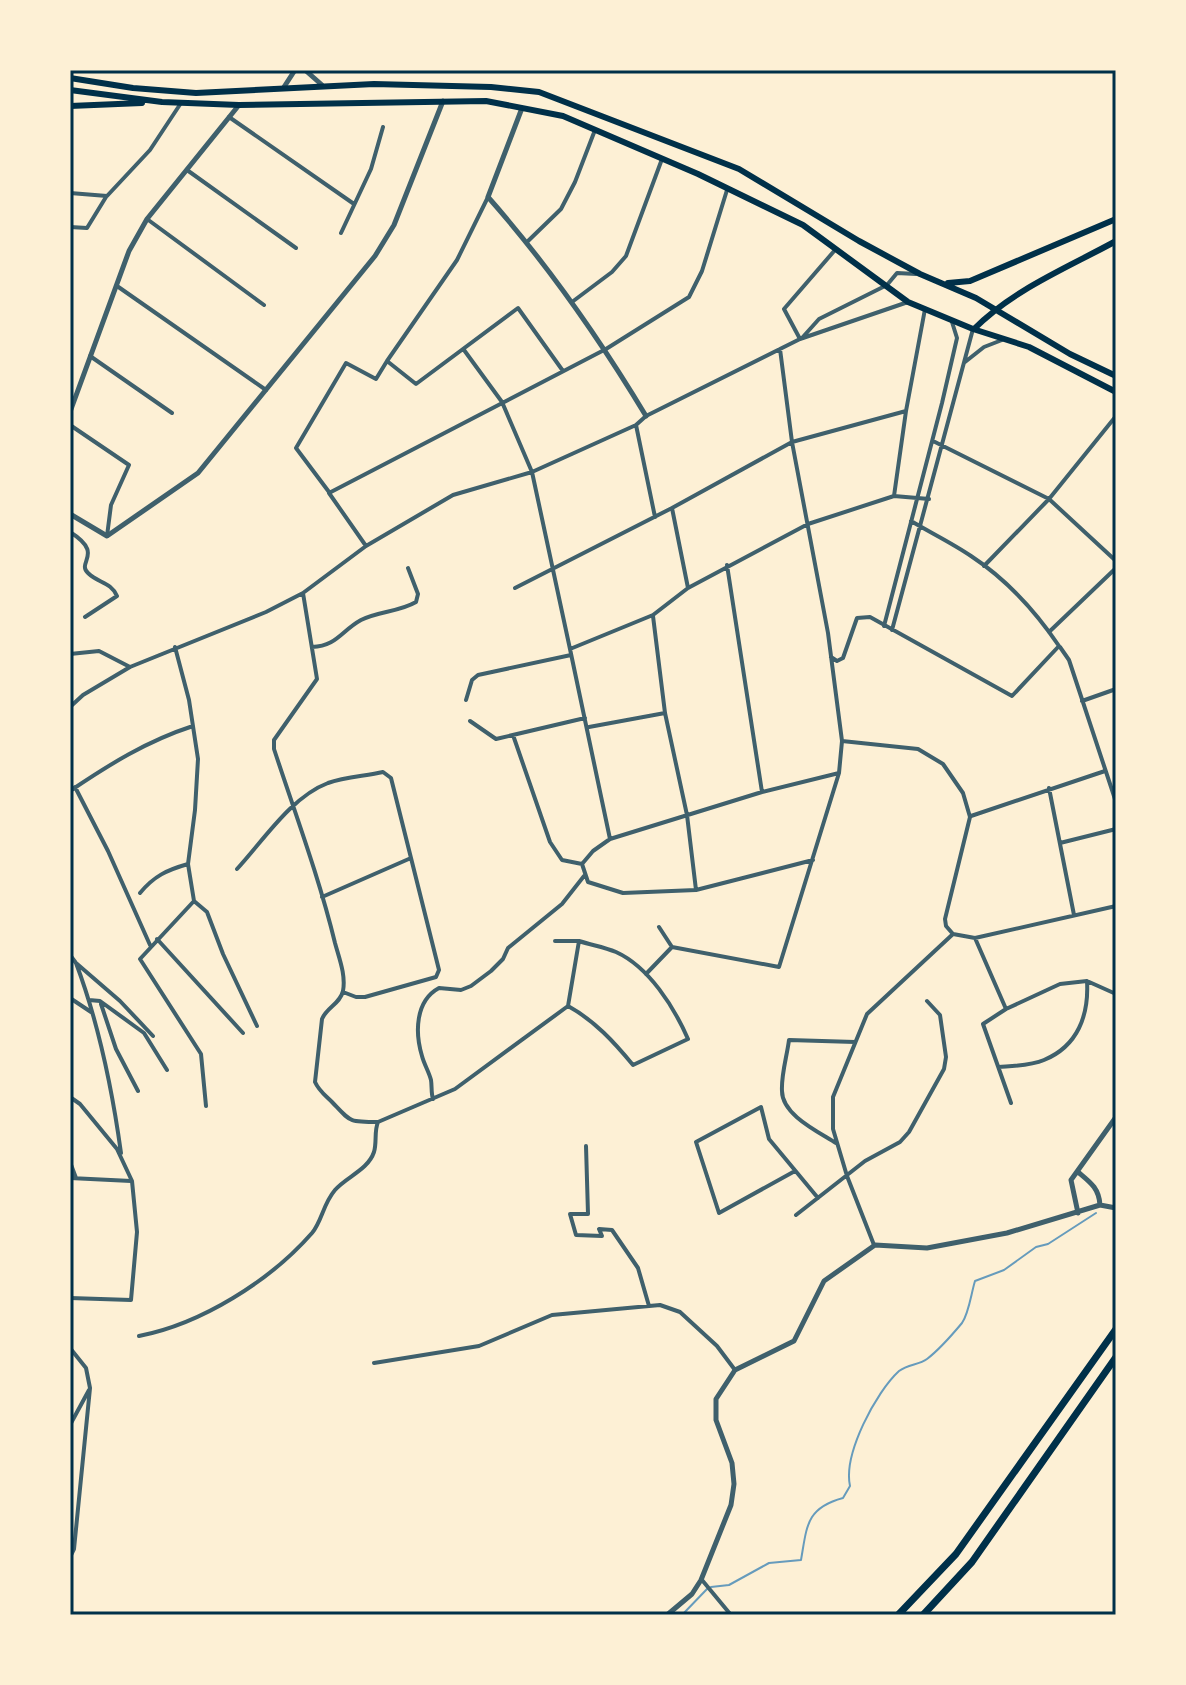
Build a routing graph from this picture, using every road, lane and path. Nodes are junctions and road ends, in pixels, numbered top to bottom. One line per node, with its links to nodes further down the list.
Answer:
1 (295, 70): 5 (street)
2 (305, 70): 4 (street)
3 (70, 78): 5 (main road)
4 (322, 85): 5 (main road); 33 (main road)
5 (284, 87)
6 (70, 90): 8 (main road)
7 (443, 101): 10 (main road); 12 (main road); 54 (street)
8 (162, 102): 9 (main road); 11 (main road)
9 (181, 103): 10 (main road); 20 (street)
10 (239, 105): 13 (street)
11 (70, 106)
12 (522, 108): 15 (main road); 21 (street)
13 (229, 117): 17 (street); 22 (street)
14 (383, 127): 22 (street)
15 (595, 130): 16 (main road); 28 (street)
16 (662, 159): 18 (main road); 37 (street)
17 (186, 169): 23 (street); 30 (street)
18 (727, 190): 31 (main road); 46 (street)
19 (70, 193): 20 (street)
20 (107, 196): 25 (street)
21 (488, 197): 28 (street); 50 (street)
22 (354, 204): 26 (street)
23 (147, 219): 35 (street); 39 (street)
24 (1116, 219): 34 (main road)
25 (70, 227)
26 (341, 233)
27 (1116, 241): 29 (main road)
28 (527, 242): 37 (street)
29 (1109, 245): 32 (street); 40 (main road)
30 (296, 248)
31 (836, 249): 36 (main road); 44 (street)
32 (1116, 250)
33 (920, 274): 34 (main road); 36 (street)
34 (945, 283): 40 (main road)
35 (116, 285): 49 (street); 54 (street)
36 (887, 285): 38 (main road); 44 (street)
37 (572, 302): 46 (street)
38 (908, 302): 41 (main road); 44 (street)
39 (264, 305)
40 (995, 308): 43 (main road); 53 (main road)
41 (925, 309): 42 (main road); 57 (street)
42 (951, 320): 43 (main road); 64 (street)
43 (973, 329): 45 (main road); 51 (street)
44 (800, 339): 47 (street)
45 (1003, 339): 51 (street); 55 (main road)
46 (606, 349): 52 (street); 60 (street)
47 (780, 349): 60 (street); 65 (street)
48 (464, 350): 50 (street); 52 (street); 56 (street)
49 (90, 356): 58 (street); 59 (street)
50 (387, 361): 68 (street)
51 (963, 363): 66 (street)
52 (563, 371): 56 (street)
53 (1116, 376)
54 (266, 390): 80 (street)
55 (1116, 392)
56 (502, 402): 67 (street); 68 (street)
57 (906, 411): 65 (street); 69 (street)
58 (70, 412)
59 (172, 413)
60 (646, 416): 63 (street)
61 (1116, 416): 72 (street)
62 (70, 425): 80 (street)
63 (636, 425): 67 (street); 75 (street)
64 (932, 441): 66 (street); 70 (street)
65 (792, 442): 73 (street); 77 (street)
66 (943, 447): 71 (street); 72 (street)
67 (532, 472): 81 (street); 87 (street)
68 (329, 493): 81 (street)
69 (894, 496): 70 (street); 77 (street)
70 (917, 497): 71 (street); 76 (street)
71 (929, 499): 78 (street)
72 (1049, 499): 82 (street); 84 (street)
73 (672, 508): 75 (street); 89 (street)
74 (70, 514): 80 (street)
75 (655, 517): 87 (street)
76 (911, 521): 78 (street); 93 (street)
77 (808, 524): 83 (street); 101 (street)
78 (921, 527): 84 (street); 94 (street)
79 (70, 532): 92 (street)
80 (107, 536)
81 (366, 546): 90 (street)
82 (1116, 561)
83 (727, 565): 89 (street); 118 (street)
84 (984, 566): 95 (street)
85 (408, 568): 98 (street)
86 (1116, 568): 95 (street)
87 (553, 569): 88 (street); 99 (street)
88 (515, 588)
89 (688, 588): 91 (street)
90 (303, 593): 97 (street); 98 (street)
91 (653, 615): 99 (street); 107 (street)
92 (85, 617)
93 (884, 626): 94 (street); 101 (street)
94 (892, 630): 96 (street)
95 (1049, 632): 96 (street)
96 (1059, 646): 105 (street)
97 (175, 647): 102 (street); 110 (street)
98 (312, 647): 120 (street)
99 (570, 652): 104 (street); 108 (street)
100 (70, 654): 102 (street)
101 (831, 657): 113 (street)
102 (130, 667): 106 (street)
103 (1116, 689): 105 (street)
104 (466, 700)
105 (1082, 701): 114 (street)
106 (70, 707)
107 (665, 713): 111 (street); 121 (street)
108 (585, 718): 111 (street); 112 (street)
109 (470, 721): 112 (street)
110 (193, 726): 117 (street); 128 (street)
111 (588, 728): 124 (street)
112 (513, 735): 129 (street)
113 (842, 741): 115 (street); 122 (street)
114 (1105, 771): 116 (street); 119 (street)
115 (839, 773): 118 (street); 127 (street)
116 (1049, 788): 122 (street); 125 (street)
117 (72, 789): 144 (street)
118 (762, 792): 121 (street)
119 (1116, 802)
120 (293, 807): 126 (street); 130 (street); 134 (street)
121 (687, 815): 124 (street); 132 (street)
122 (970, 817): 139 (street)
123 (1116, 829): 125 (street)
124 (610, 839): 129 (street)
125 (1060, 843): 137 (street)
126 (411, 858): 134 (street); 150 (street)
127 (813, 860): 132 (street); 145 (street)
128 (188, 864): 133 (street); 135 (street)
129 (582, 864): 131 (street)
130 (237, 869)
131 (584, 876): 132 (street); 167 (street)
132 (696, 890)
133 (140, 893)
134 (322, 897): 150 (street)
135 (194, 901): 141 (street); 159 (street)
136 (1116, 906): 137 (street)
137 (1074, 915): 140 (street)
138 (659, 927): 145 (street)
139 (953, 934): 140 (street); 162 (street)
140 (975, 938): 157 (street)
141 (157, 939): 144 (street); 160 (street)
142 (555, 941): 143 (street)
143 (579, 941): 148 (street); 156 (street)
144 (150, 945): 169 (street)
145 (672, 947): 148 (street)
146 (70, 955): 147 (street)
147 (76, 963): 153 (street); 161 (street)
148 (646, 975): 156 (street)
149 (1087, 981): 151 (street); 157 (street); 163 (street)
150 (343, 992): 171 (street)
151 (1116, 994)
152 (70, 998): 158 (street)
153 (89, 1000): 154 (street); 158 (street)
154 (100, 1001): 164 (street); 165 (street)
155 (927, 1001): 178 (street)
156 (568, 1006): 167 (street)
157 (1006, 1009): 163 (street)
158 (93, 1013): 174 (street)
159 (257, 1026)
160 (243, 1033)
161 (153, 1036)
162 (855, 1042): 172 (street); 172 (street)
163 (999, 1067): 168 (street)
164 (167, 1070)
165 (138, 1091)
166 (70, 1097): 174 (street)
167 (433, 1100): 171 (street)
168 (1011, 1103)
169 (206, 1106)
170 (1116, 1117): 177 (street)
171 (378, 1122): 190 (street)
172 (838, 1145): 178 (street)
173 (586, 1146): 188 (street)
174 (121, 1159): 180 (street)
175 (70, 1162): 179 (street)
176 (795, 1171): 176 (street); 181 (street)
177 (1078, 1172): 182 (street); 184 (street)
178 (847, 1176): 181 (street); 186 (street)
179 (73, 1178): 180 (street)
180 (132, 1181): 187 (street)
181 (818, 1198): 185 (street)
182 (1100, 1205): 183 (street); 184 (street)
183 (1116, 1208)
184 (1078, 1213): 186 (street)
185 (796, 1215)
186 (875, 1245): 194 (street)
187 (70, 1298)
188 (649, 1306): 193 (street); 194 (street)
189 (1116, 1329): 201 (highway)
190 (139, 1336)
191 (70, 1348): 195 (street)
192 (1116, 1357): 202 (highway)
193 (374, 1363)
194 (735, 1370): 198 (street)
195 (90, 1388): 196 (street); 197 (street)
196 (70, 1425)
197 (70, 1557)
198 (701, 1580): 199 (street); 200 (street)
199 (667, 1615)
200 (731, 1615)
201 (898, 1615)
202 (923, 1615)

